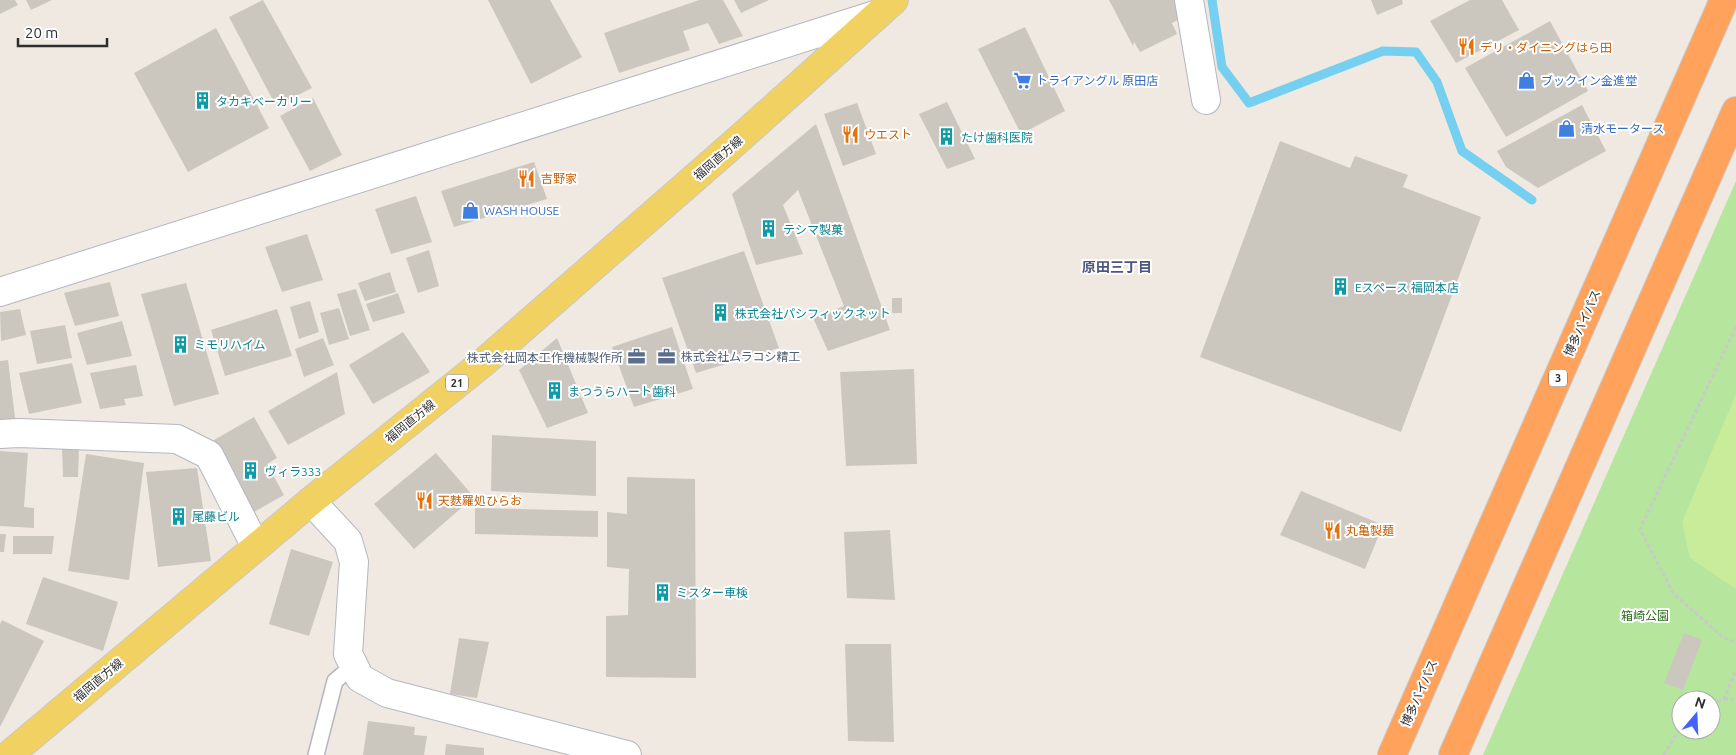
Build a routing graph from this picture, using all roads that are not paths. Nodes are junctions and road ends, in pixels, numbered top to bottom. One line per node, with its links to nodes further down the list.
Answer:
1 (1189, 0): 4 (street)
2 (1724, 0): 14 (highway, 博多バイパス / 3)
3 (886, 7): 6 (street); 8 (main road, 福岡直方線 / 21)
4 (1206, 100)
5 (1736, 111): 15 (highway)
6 (0, 292)
7 (0, 434): 9 (street)
8 (311, 501): 9 (main road, 福岡直方線 / 21); 10 (street)
9 (256, 547): 11 (main road, 福岡直方線 / 21)
10 (354, 665): 12 (lane); 13 (street)
11 (9, 755)
12 (316, 755)
13 (627, 755)
14 (1392, 755)
15 (1453, 755)

